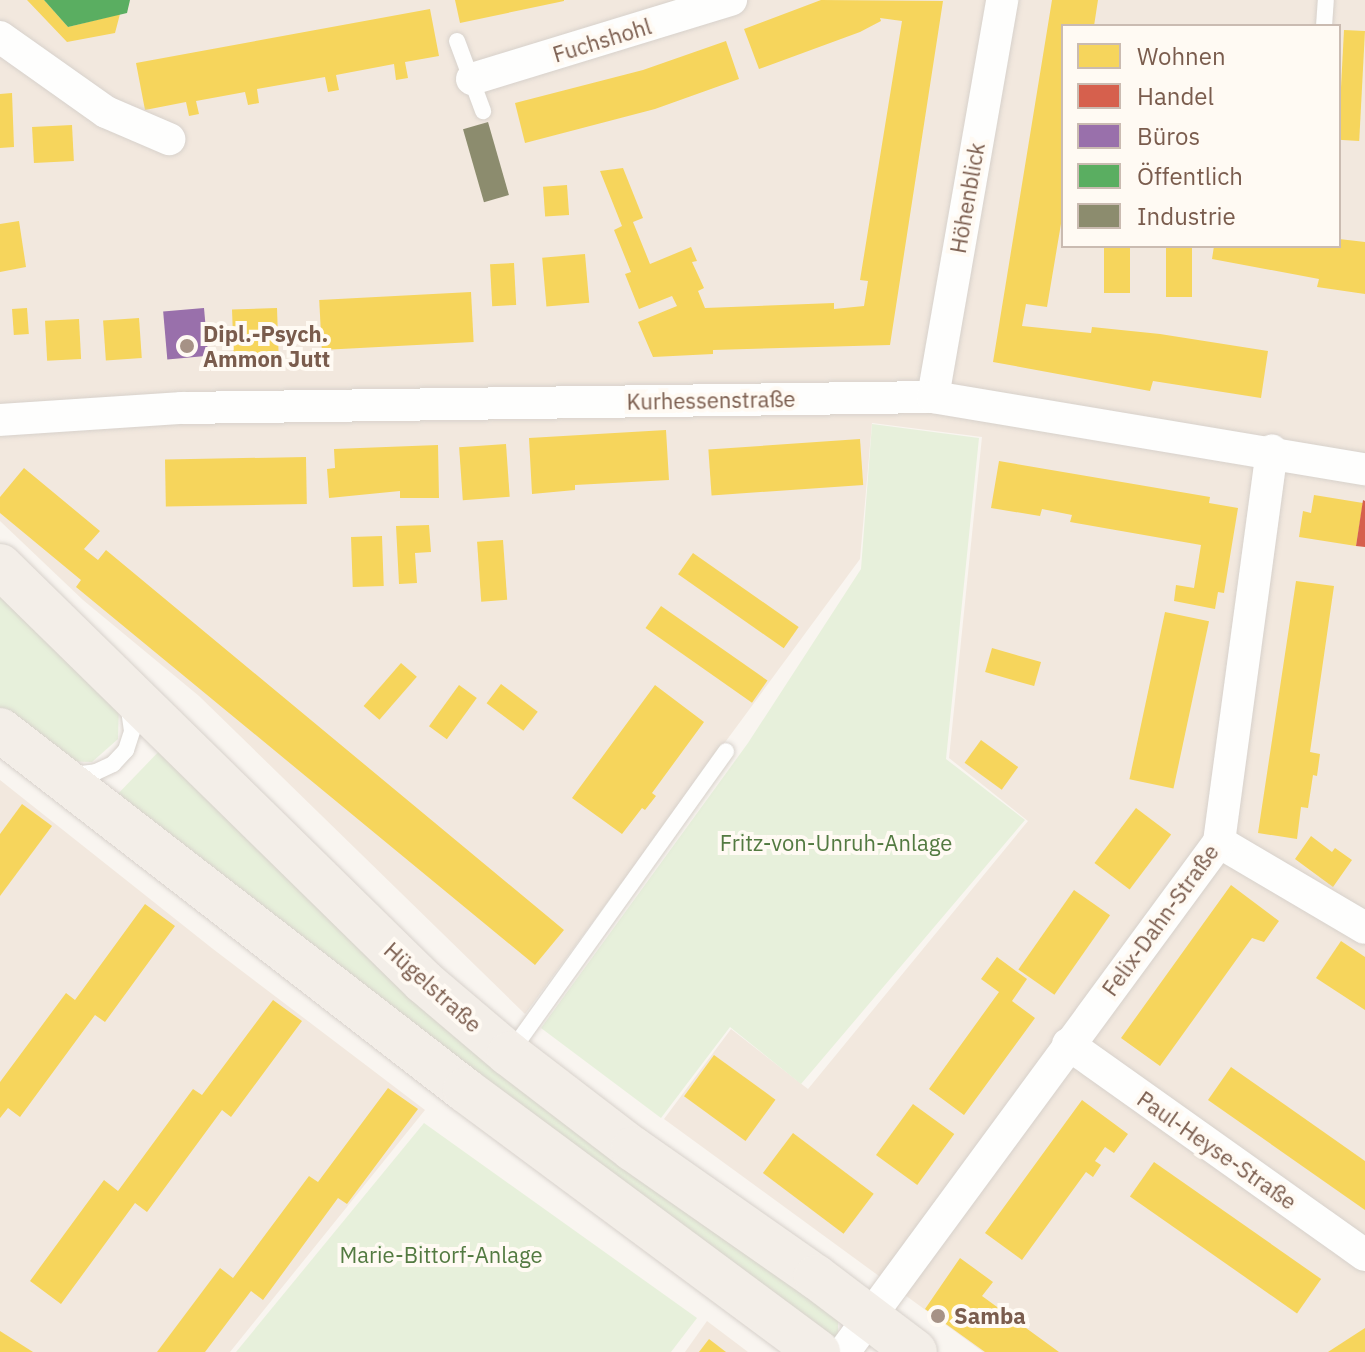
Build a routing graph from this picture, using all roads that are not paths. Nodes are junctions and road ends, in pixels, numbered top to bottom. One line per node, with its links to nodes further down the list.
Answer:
1 (731, 0): 7 (street, Fuchshohl)
2 (1002, 0): 10 (street, Höhenblick)
3 (1326, 0): 4 (lane)
4 (1324, 24)
5 (0, 37): 9 (street)
6 (457, 41): 7 (lane)
7 (472, 79): 8 (lane)
8 (483, 111)
9 (169, 139)
10 (933, 397): 11 (street, Kurhessenstraße); 14 (street, Kurhessenstraße)
11 (52, 418): 12 (street, Kurhessenstraße); 13 (street, Kurhessenstraße)
12 (0, 420)
13 (0, 433)
14 (1272, 451): 15 (street, Kurhessenstraße); 21 (street, Felix-Dahn-Straße)
15 (1365, 469)
16 (0, 566): 17 (main road, Hügelstraße)
17 (126, 692): 20 (lane); 24 (main road, Hügelstraße)
18 (0, 730): 20 (main road)
19 (726, 751): 24 (lane)
20 (56, 772): 27 (main road)
21 (1219, 842): 22 (street); 23 (street, Felix-Dahn-Straße)
22 (1365, 928)
23 (1068, 1044): 25 (street, Paul-Heyse-Straße); 26 (street, Felix-Dahn-Straße)
24 (509, 1054): 26 (main road, Hügelstraße)
25 (1365, 1255)
26 (870, 1318): 28 (street, Felix-Dahn-Straße); 29 (main road, Hügelstraße)
27 (818, 1352)
28 (844, 1352)
29 (915, 1352)

